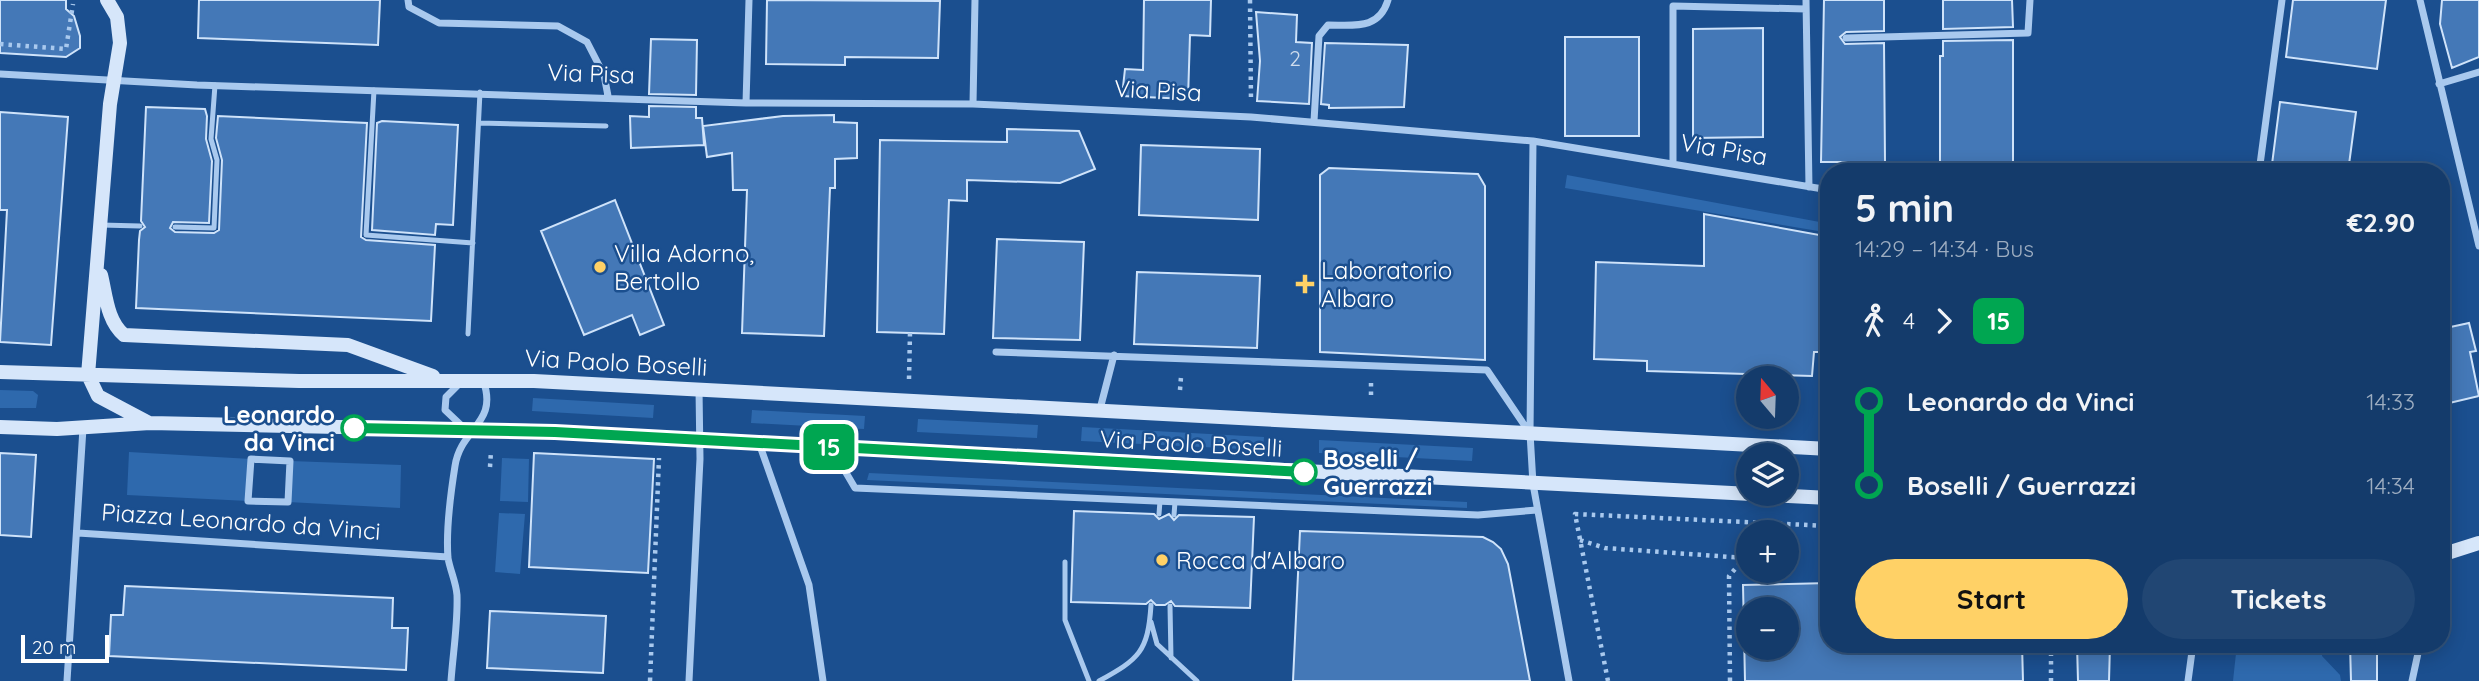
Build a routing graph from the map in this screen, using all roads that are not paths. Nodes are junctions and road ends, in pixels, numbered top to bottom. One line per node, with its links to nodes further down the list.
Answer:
1 (107, 0): 14 (main road)
2 (408, 0): 19 (street)
3 (749, 0): 20 (street)
4 (975, 0): 21 (street)
5 (1388, 0): 22 (street)
6 (2030, 0): 11 (street)
7 (2282, 0): 26 (street)
8 (2420, 0): 15 (street)
9 (1673, 3): 10 (street); 27 (street)
10 (1806, 4): 28 (street)
11 (1846, 38)
12 (2479, 72): 15 (street)
13 (0, 74): 14 (street, Via Pisa)
14 (113, 81): 16 (street, Via Pisa); 30 (main road)
15 (2439, 84): 34 (street)
16 (215, 85): 17 (street, Via Pisa); 32 (lane)
17 (374, 89): 18 (street, Via Pisa); 33 (lane)
18 (480, 92): 19 (street, Via Pisa); 23 (lane)
19 (608, 96): 20 (street, Via Pisa)
20 (746, 103): 21 (street, Via Pisa)
21 (974, 104): 22 (street, Via Pisa)
22 (1314, 121): 25 (street, Via Pisa)
23 (479, 123): 24 (lane); 33 (lane)
24 (606, 126)
25 (1533, 141): 27 (street, Via Pisa); 50 (street)
26 (2260, 163)
27 (1673, 164): 28 (street, Via Pisa)
28 (1809, 187): 29 (street, Via Pisa)
29 (1820, 189)
30 (101, 225): 31 (lane); 35 (main road)
31 (140, 226)
32 (175, 227)
33 (473, 243): 36 (lane)
34 (2479, 246)
35 (99, 266): 40 (main road); 42 (main road)
36 (468, 334)
37 (996, 352): 38 (street)
38 (1114, 355): 45 (street, Via Paolo Boselli); 50 (street)
39 (0, 372): 40 (main road)
40 (88, 375): 42 (main road); 46 (main road)
41 (482, 379): 43 (main road); 44 (main road, Via Paolo Boselli); 49 (street)
42 (445, 380): 43 (main road)
43 (463, 381): 49 (street)
44 (699, 389): 45 (main road, Via Paolo Boselli); 51 (street)
45 (1100, 409): 50 (main road, Via Paolo Boselli)
46 (150, 423): 48 (main road); 49 (main road)
47 (0, 428): 48 (main road)
48 (83, 428): 63 (street, Piazza Leonardo da Vinci)
49 (469, 432): 51 (main road, Via Paolo Boselli); 66 (street)
50 (1530, 433): 54 (main road, Via Paolo Boselli); 56 (street)
51 (699, 439): 52 (main road, Via Paolo Boselli); 76 (street)
52 (759, 443): 53 (main road, Via Paolo Boselli); 77 (street)
53 (844, 447): 56 (main road, Via Paolo Boselli); 58 (street)
54 (1820, 449)
55 (290, 461): 55 (street)
56 (1533, 484): 57 (main road, Via Paolo Boselli); 60 (street)
57 (1820, 498)
58 (1160, 501): 59 (street); 61 (lane)
59 (1175, 502): 60 (street); 62 (lane)
60 (1537, 510): 81 (street)
61 (1159, 514)
62 (1174, 515)
63 (78, 533): 66 (street, Piazza Leonardo da Vinci); 74 (street)
64 (2479, 543): 65 (main road)
65 (2450, 553)
66 (448, 557): 75 (street)
67 (1065, 562): 78 (lane)
68 (1152, 605): 70 (lane)
69 (1170, 606): 73 (lane)
70 (1150, 620): 73 (lane); 79 (lane)
71 (2192, 653): 82 (street)
72 (2418, 653): 83 (street)
73 (1171, 658): 80 (lane)
74 (67, 681)
75 (450, 681)
76 (689, 681)
77 (823, 681)
78 (1089, 681)
79 (1099, 681)
80 (1197, 681)
81 (1569, 681)
82 (2188, 681)
83 (2412, 681)

